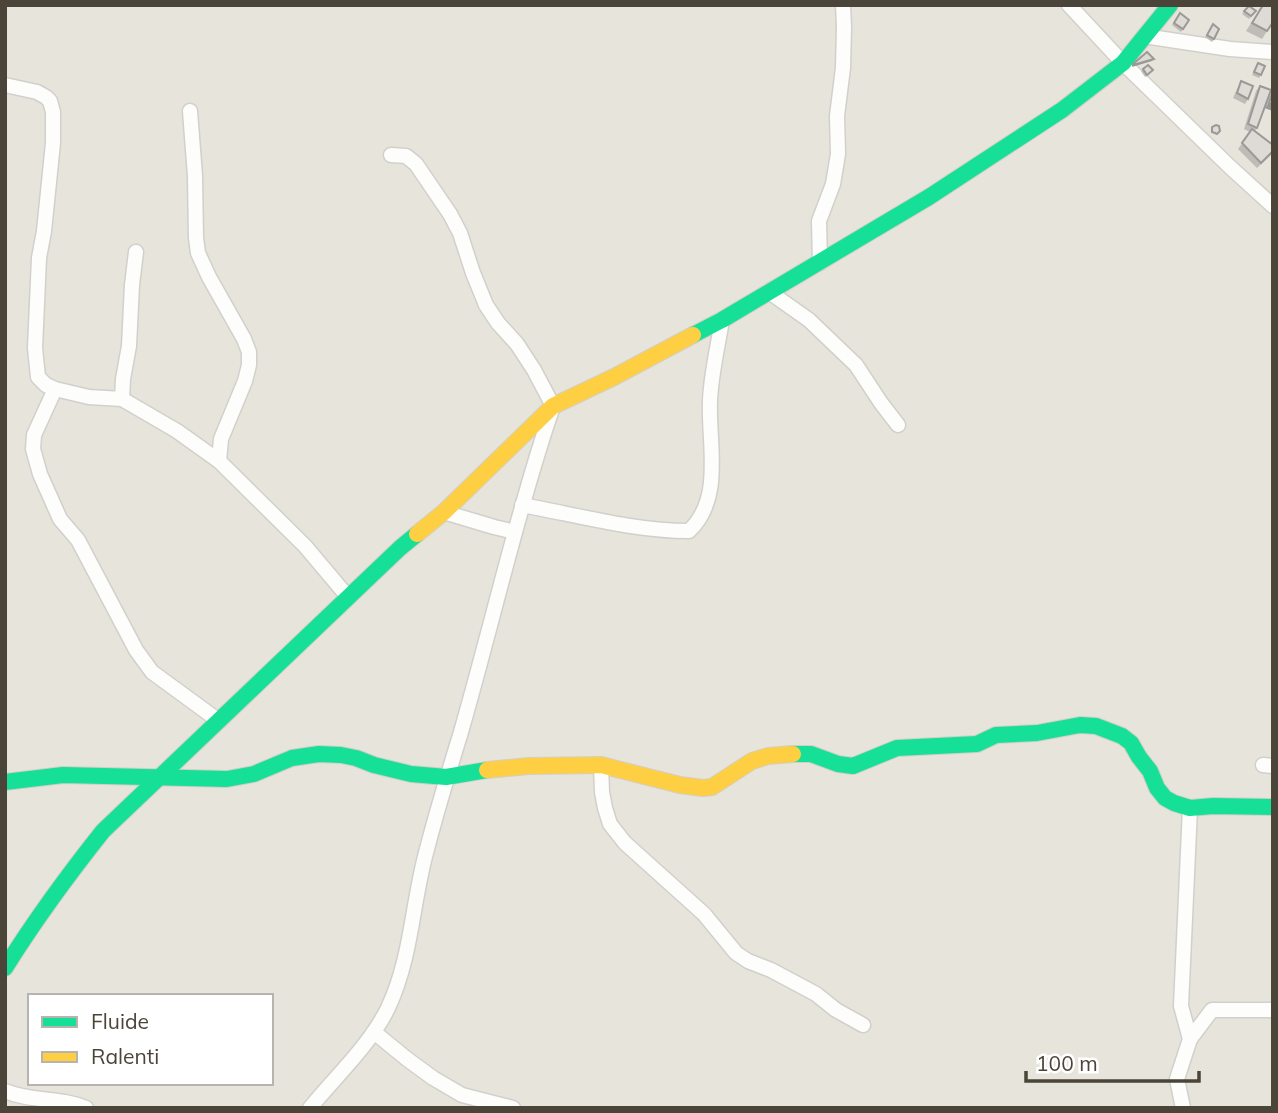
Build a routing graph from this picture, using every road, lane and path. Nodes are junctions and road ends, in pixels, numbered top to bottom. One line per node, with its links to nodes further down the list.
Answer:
1 (843, 5): 12 (street)
2 (1069, 5): 6 (street)
3 (1170, 5): 4 (street)
4 (1144, 37): 5 (street); 6 (street)
5 (1273, 52)
6 (1123, 62): 10 (street); 12 (street)
7 (5, 85): 15 (street)
8 (190, 111): 19 (street)
9 (391, 155): 17 (street)
10 (1273, 206)
11 (136, 252): 16 (street)
12 (820, 263): 13 (street)
13 (771, 290): 14 (street); 18 (street)
14 (722, 320): 17 (street); 20 (street)
15 (55, 388): 16 (street); 24 (street)
16 (122, 400): 19 (street)
17 (553, 406): 20 (street); 21 (street)
18 (898, 425)
19 (219, 461): 23 (street)
20 (523, 505): 22 (street)
21 (444, 512): 22 (street); 23 (street)
22 (515, 532): 26 (street)
23 (348, 597): 24 (street)
24 (219, 721): 27 (street)
25 (601, 765): 26 (street); 30 (street); 33 (street)
26 (446, 777): 27 (street); 34 (street)
27 (157, 779): 28 (street); 31 (street)
28 (5, 782)
29 (1273, 807): 30 (street)
30 (1190, 808): 35 (street)
31 (5, 968)
32 (1273, 1010): 35 (street)
33 (863, 1025)
34 (374, 1032): 38 (street); 39 (street)
35 (1190, 1039): 40 (street)
36 (5, 1091): 37 (street)
37 (86, 1108)
38 (310, 1108)
39 (513, 1108)
40 (1182, 1108)

